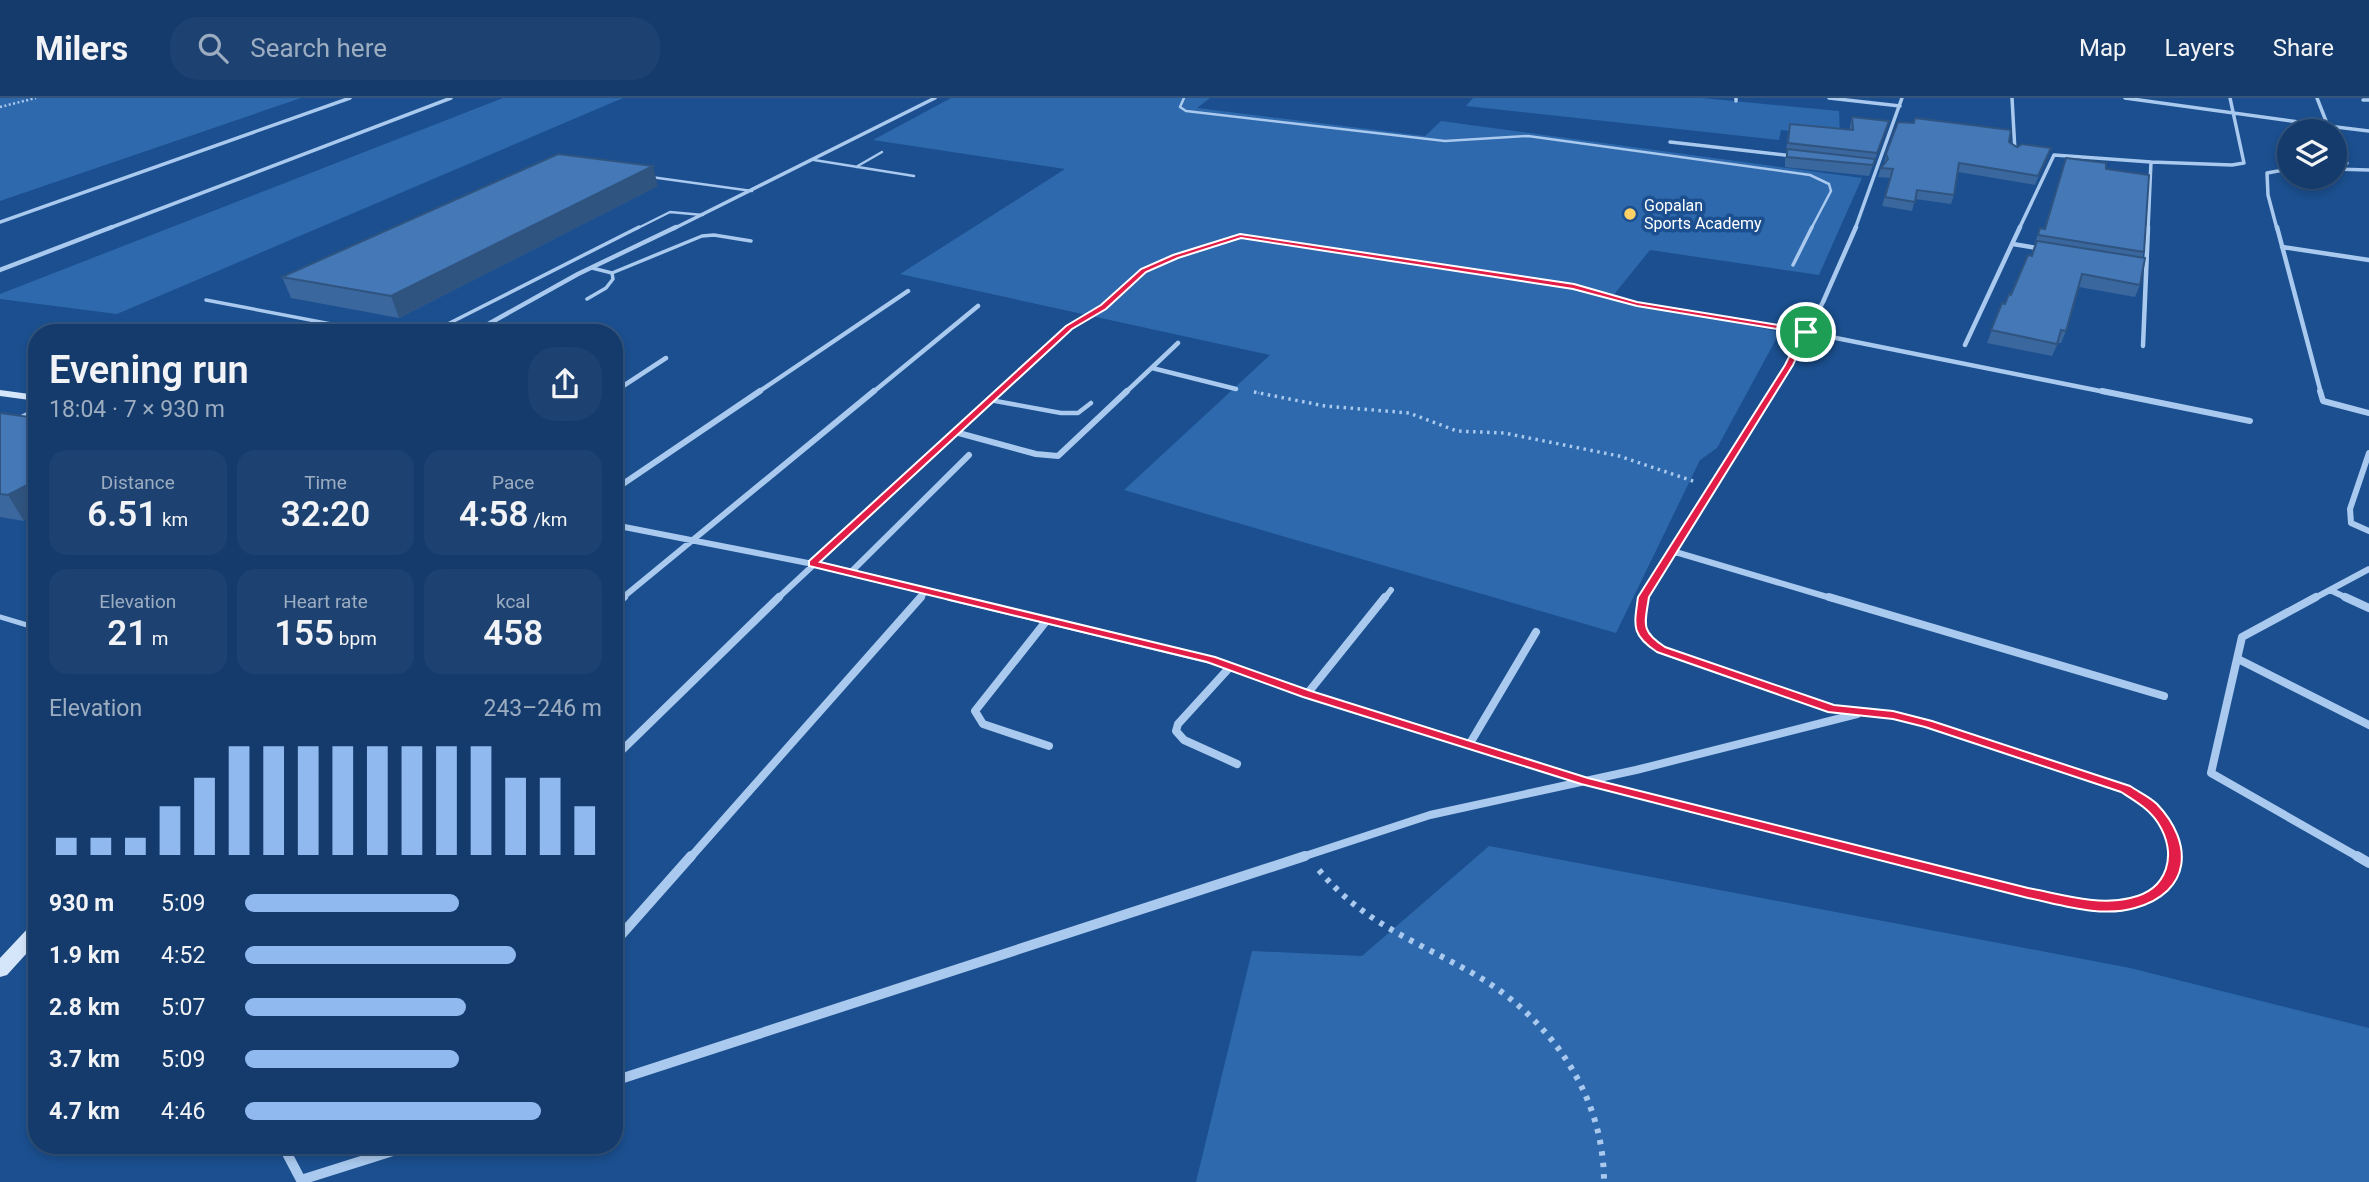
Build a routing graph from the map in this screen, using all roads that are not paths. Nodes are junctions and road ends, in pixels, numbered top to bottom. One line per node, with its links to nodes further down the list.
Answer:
1 (351, 98): 35 (street)
2 (451, 98): 45 (street)
3 (935, 98): 23 (street)
4 (1184, 98): 42 (lane)
5 (1829, 98): 13 (street)
6 (2012, 98): 20 (street)
7 (2125, 98): 10 (street)
8 (2230, 98): 14 (street)
9 (2317, 98): 16 (street)
10 (2133, 99): 14 (street)
11 (2363, 100): 12 (street)
12 (2369, 100)
13 (1901, 102): 26 (street)
14 (2235, 113): 15 (street); 24 (street)
15 (2278, 119)
16 (2325, 119)
17 (2347, 128): 18 (street)
18 (2369, 131)
19 (1670, 142): 22 (street)
20 (2015, 151)
21 (882, 152): 27 (lane)
22 (1802, 157)
23 (814, 160): 27 (lane); 33 (street)
24 (2151, 162): 37 (street); 43 (street)
25 (1867, 165): 26 (street)
26 (1881, 166): 55 (street)
27 (856, 167): 32 (lane)
28 (2347, 169): 29 (street)
29 (2369, 170)
30 (2277, 171): 38 (street)
31 (644, 176): 33 (lane)
32 (914, 176)
33 (752, 191): 34 (street)
34 (702, 215): 44 (street); 52 (lane)
35 (0, 222)
36 (751, 241): 46 (lane)
37 (2012, 244): 39 (street); 57 (street)
38 (2282, 247): 40 (street); 67 (street)
39 (2053, 250)
40 (2369, 260)
41 (2133, 263): 43 (street)
42 (1793, 265)
43 (2146, 266): 58 (street)
44 (592, 268): 46 (lane); 53 (street)
45 (0, 270)
46 (612, 273): 48 (lane)
47 (908, 291): 74 (street)
48 (587, 299)
49 (206, 300): 51 (lane)
50 (978, 306): 77 (street)
51 (331, 324)
52 (448, 324)
53 (489, 324)
54 (1069, 328): 65 (street)
55 (1806, 332): 69 (street); 78 (street)
56 (1178, 342): 60 (street)
57 (1965, 345)
58 (2143, 346)
59 (666, 358): 61 (street)
60 (1152, 368): 62 (street); 71 (street)
61 (623, 386)
62 (1236, 389)
63 (0, 393): 64 (street)
64 (28, 397)
65 (990, 400): 66 (lane); 71 (street)
66 (1091, 403)
67 (2369, 413)
68 (28, 414): 70 (lane)
69 (2250, 421)
70 (12, 422)
71 (955, 432): 79 (street)
72 (2369, 453): 76 (street)
73 (968, 455): 81 (street)
74 (623, 484)
75 (623, 527): 77 (street)
76 (2369, 531)
77 (690, 540): 79 (street); 85 (street)
78 (1672, 551): 94 (street); 95 (street)
79 (813, 564): 81 (street); 99 (street)
80 (2369, 569): 83 (street)
81 (850, 573): 84 (street)
82 (1391, 590): 93 (street)
83 (2330, 590): 86 (street); 91 (street)
84 (926, 591): 88 (street); 103 (street)
85 (623, 597)
86 (2369, 608)
87 (0, 617): 89 (lane)
88 (1047, 620): 92 (street); 98 (street)
89 (28, 625)
90 (1536, 632): 97 (street)
91 (2238, 659): 96 (street); 102 (street)
92 (1230, 667): 93 (street); 100 (street)
93 (1307, 694): 97 (street)
94 (2164, 696)
95 (1861, 713): 101 (street); 101 (street)
96 (2369, 725)
97 (1469, 745): 101 (street)
98 (1049, 746)
99 (623, 749)
100 (1237, 764)
101 (1586, 781): 106 (street)
102 (2369, 863)
103 (623, 933)
104 (28, 940): 105 (street)
105 (0, 970)
106 (623, 1079)
107 (287, 1154): 109 (street)
108 (384, 1154): 109 (street)
109 (302, 1181)

